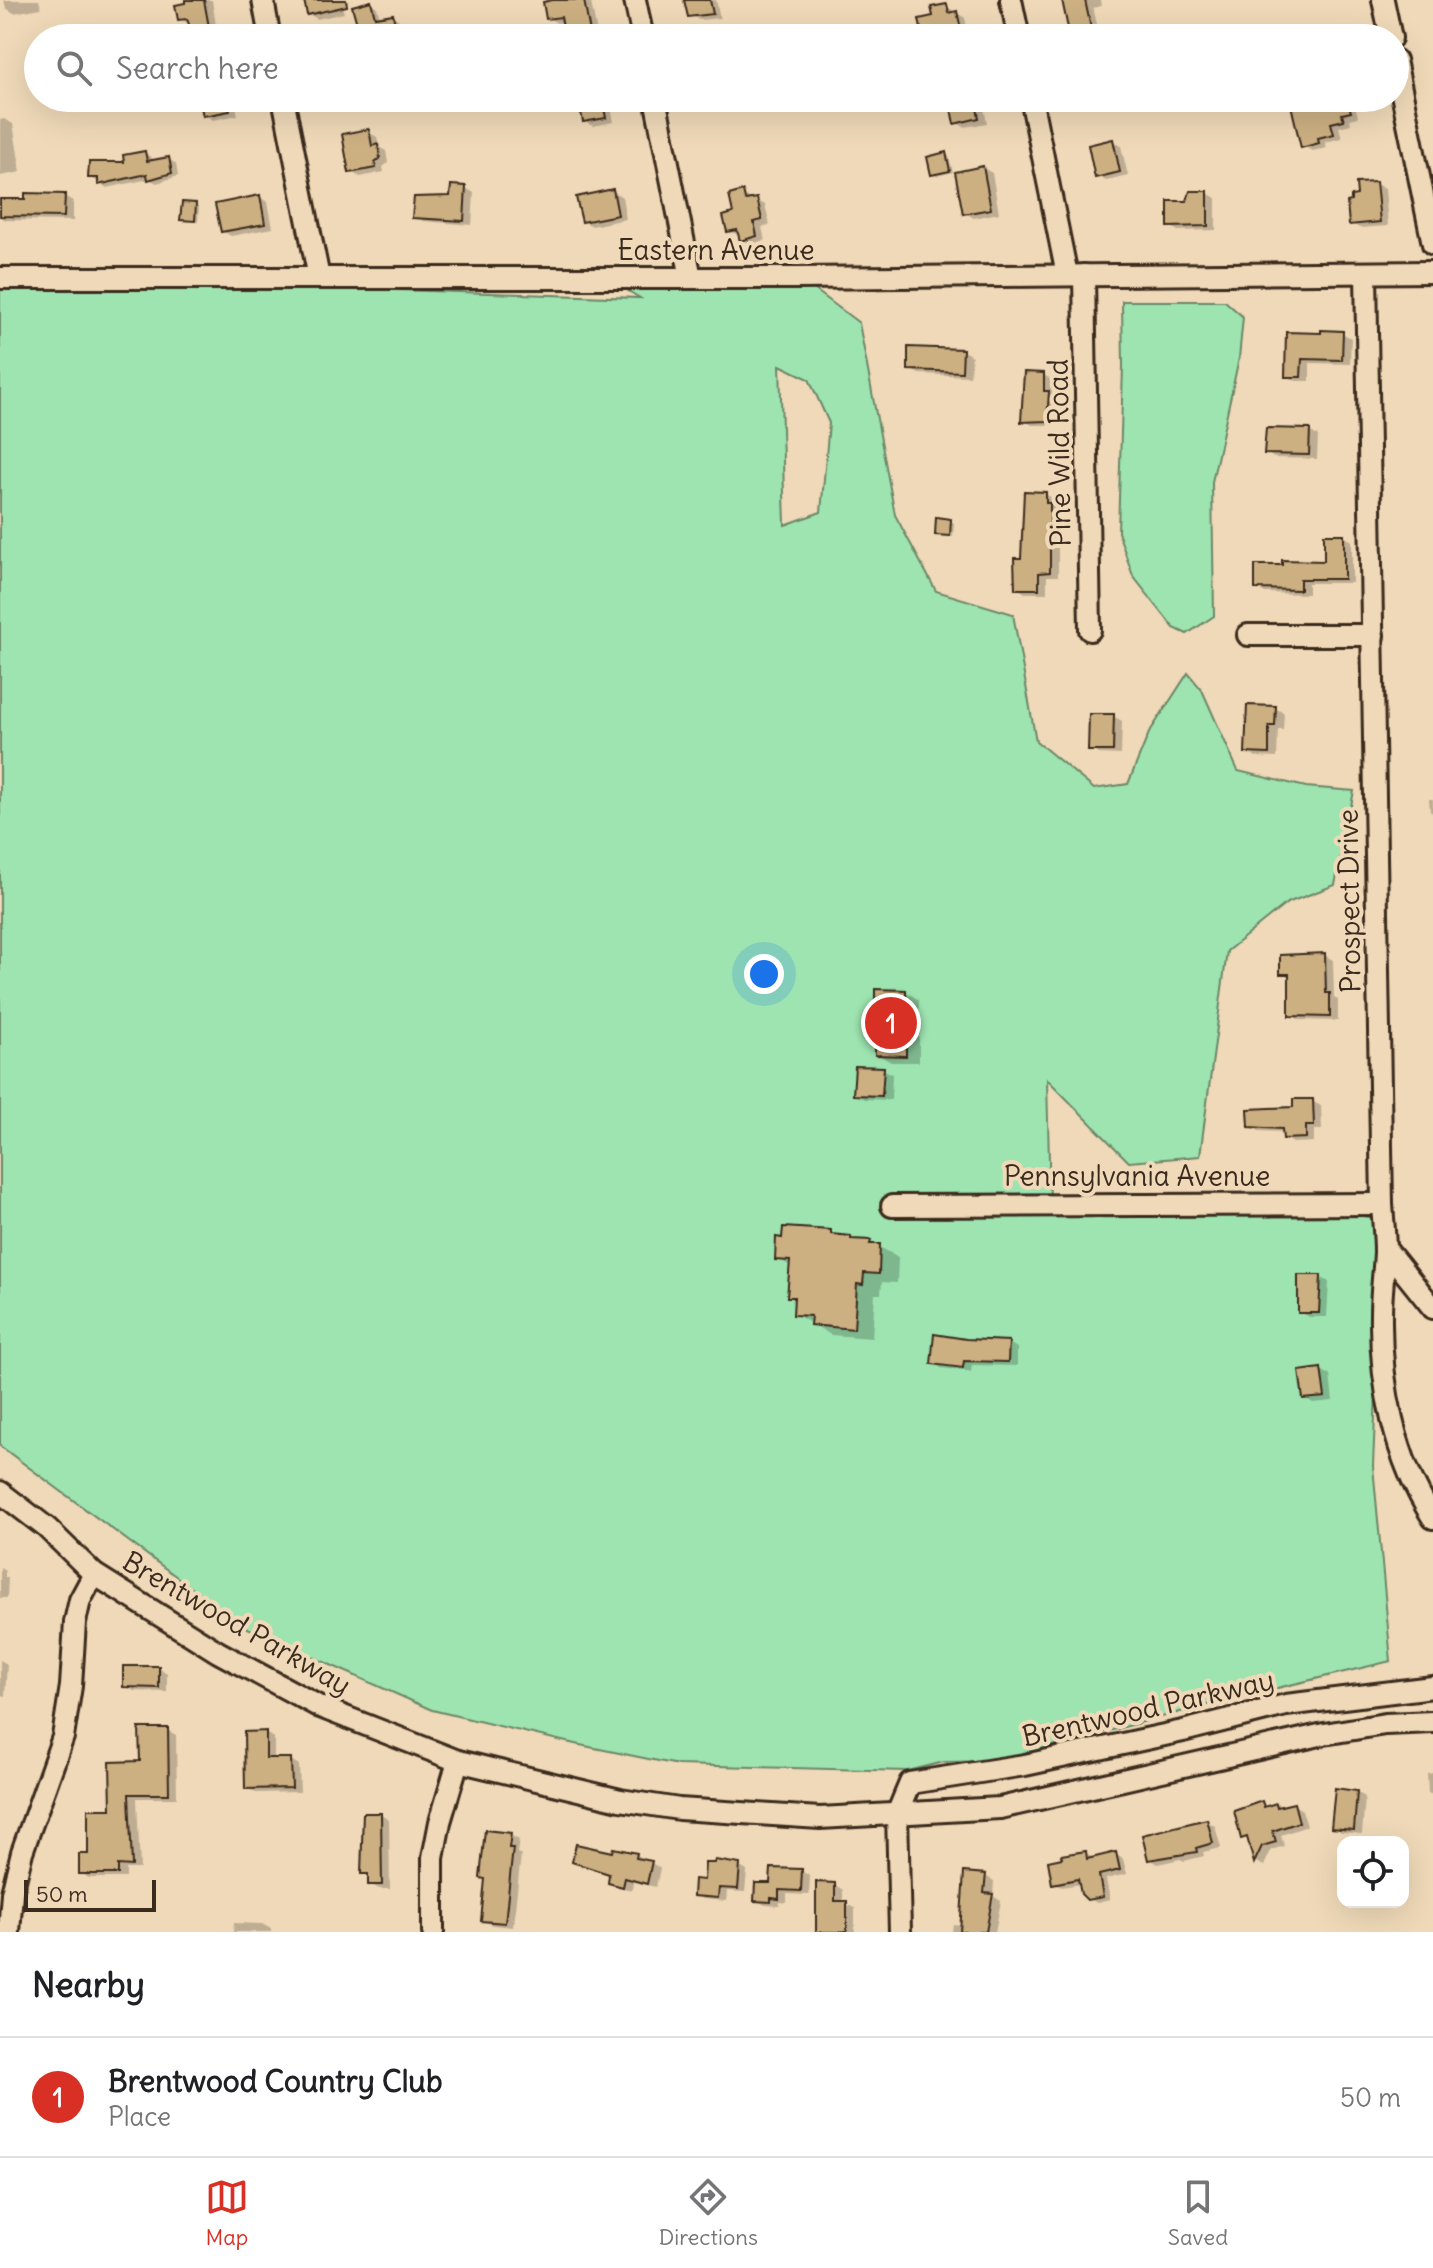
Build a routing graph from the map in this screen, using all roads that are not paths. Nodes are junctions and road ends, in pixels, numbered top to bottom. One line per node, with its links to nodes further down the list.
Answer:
1 (263, 0): 5 (street)
2 (635, 0): 6 (street)
3 (1011, 0): 7 (street)
4 (1383, 0): 8 (street)
5 (267, 24)
6 (640, 24)
7 (1016, 24)
8 (1388, 24)
9 (286, 112): 18 (street)
10 (658, 112): 19 (street)
11 (1035, 112): 16 (street, Pine Wild Road)
12 (1406, 112): 13 (street)
13 (1433, 244)
14 (1433, 272): 15 (street, Eastern Avenue)
15 (1366, 273): 16 (street, Eastern Avenue); 22 (street, Prospect Drive)
16 (1076, 275): 19 (street, Eastern Avenue); 20 (street, Pine Wild Road)
17 (0, 278): 18 (street, Eastern Avenue)
18 (319, 278): 19 (street, Eastern Avenue)
19 (691, 278)
20 (1090, 630)
21 (1248, 635): 22 (street)
22 (1373, 635): 23 (street, Prospect Drive)
23 (1382, 1204): 24 (street, Pennsylvania Avenue); 25 (street, Prospect Drive)
24 (892, 1206)
25 (1385, 1248): 26 (street); 28 (street, Prospect Drive)
26 (1433, 1308)
27 (0, 1492): 29 (street, Brentwood Parkway)
28 (1433, 1518)
29 (94, 1574): 33 (street, Brentwood Parkway); 36 (street)
30 (1433, 1687): 32 (street, Brentwood Parkway)
31 (1433, 1722): 34 (street, Brentwood Parkway)
32 (1183, 1731): 34 (street); 35 (street, Brentwood Parkway)
33 (458, 1761): 35 (street, Brentwood Parkway); 37 (street)
34 (1193, 1764): 35 (street, Brentwood Parkway)
35 (897, 1814): 38 (street)
36 (9, 1932)
37 (433, 1932)
38 (900, 1932)

